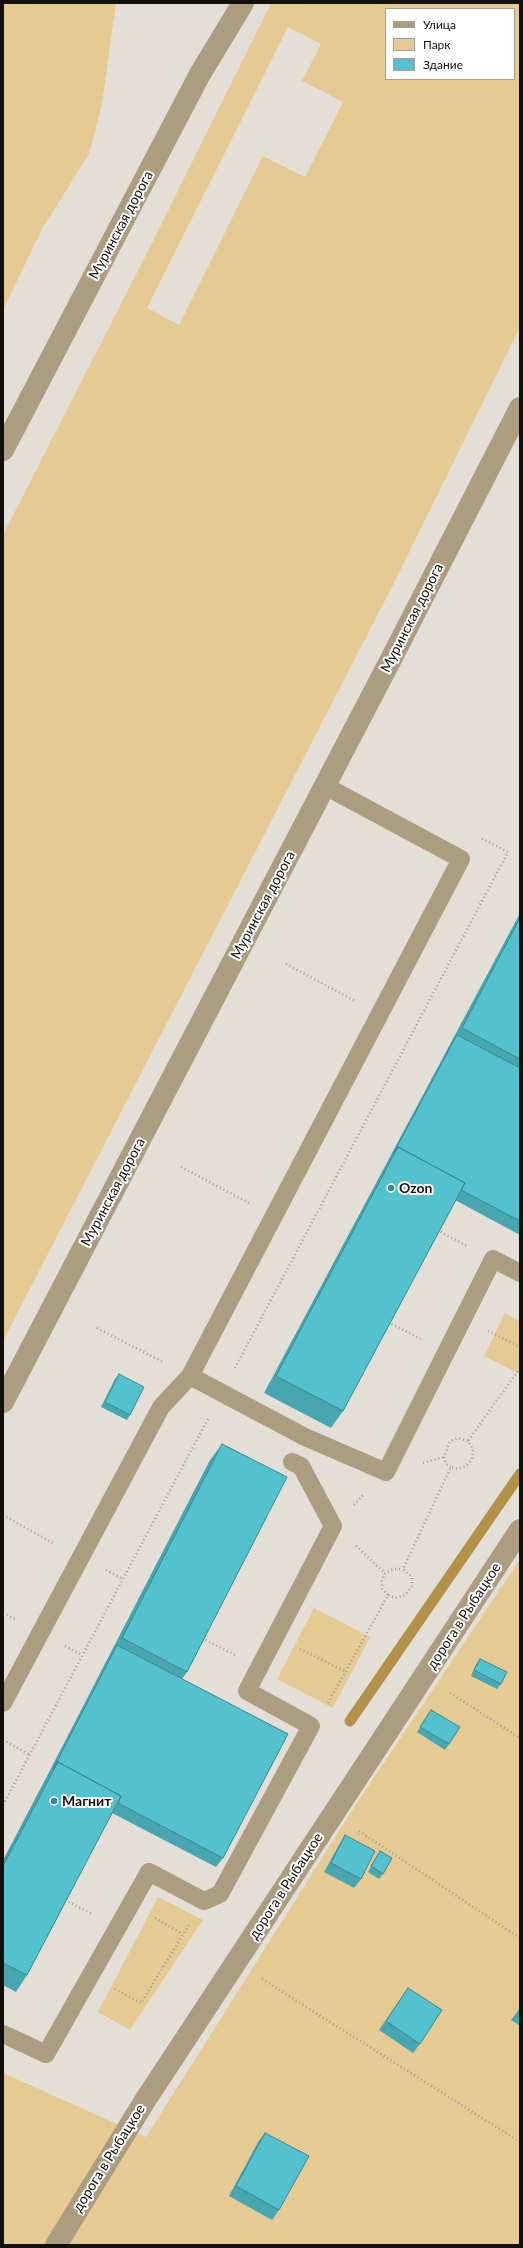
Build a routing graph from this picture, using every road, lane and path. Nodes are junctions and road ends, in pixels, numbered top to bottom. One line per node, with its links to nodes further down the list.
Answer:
1 (243, 3): 3 (street, Муринская дорога)
2 (520, 408): 4 (street, Муринская дорога)
3 (3, 450)
4 (325, 786): 6 (lane); 21 (street, Муринская дорога)
5 (286, 964): 6 (path)
6 (380, 1014): 7 (path); 9 (lane)
7 (413, 1031)
8 (181, 1167): 9 (path)
9 (274, 1216): 11 (path); 20 (lane)
10 (437, 1230): 12 (path)
11 (306, 1233)
12 (493, 1259): 13 (lane); 14 (lane)
13 (520, 1273)
14 (463, 1318): 17 (path); 18 (lane)
15 (388, 1322): 18 (path)
16 (97, 1328): 20 (path)
17 (520, 1347)
18 (446, 1352): 26 (lane)
19 (520, 1368): 22 (path)
20 (190, 1376): 26 (lane); 37 (lane)
21 (3, 1402)
22 (468, 1441): 23 (path); 25 (path)
23 (444, 1457): 25 (path); 26 (path)
24 (292, 1462): 27 (lane)
25 (451, 1467): 29 (path)
26 (386, 1472): 27 (path)
27 (333, 1526): 30 (path); 32 (lane)
28 (520, 1530): 36 (street, дорога в Рыбацкое)
29 (403, 1569): 30 (path); 31 (path)
30 (386, 1573): 31 (path)
31 (388, 1595): 35 (path)
32 (275, 1636): 34 (lane); 35 (path)
33 (201, 1638): 34 (path)
34 (259, 1667): 38 (lane)
35 (346, 1672): 38 (path)
36 (424, 1676): 39 (path); 42 (street, дорога в Рыбацкое)
37 (3, 1703)
38 (311, 1726): 43 (lane)
39 (520, 1738)
40 (3, 1740): 41 (path)
41 (30, 1754)
42 (333, 1814): 44 (path); 45 (street, дорога в Рыбацкое)
43 (204, 1901): 46 (path); 46 (lane)
44 (520, 1938)
45 (236, 1963): 48 (path); 49 (street, дорога в Рыбацкое)
46 (90, 1976): 47 (lane)
47 (3, 2034)
48 (520, 2142)
49 (56, 2245)

